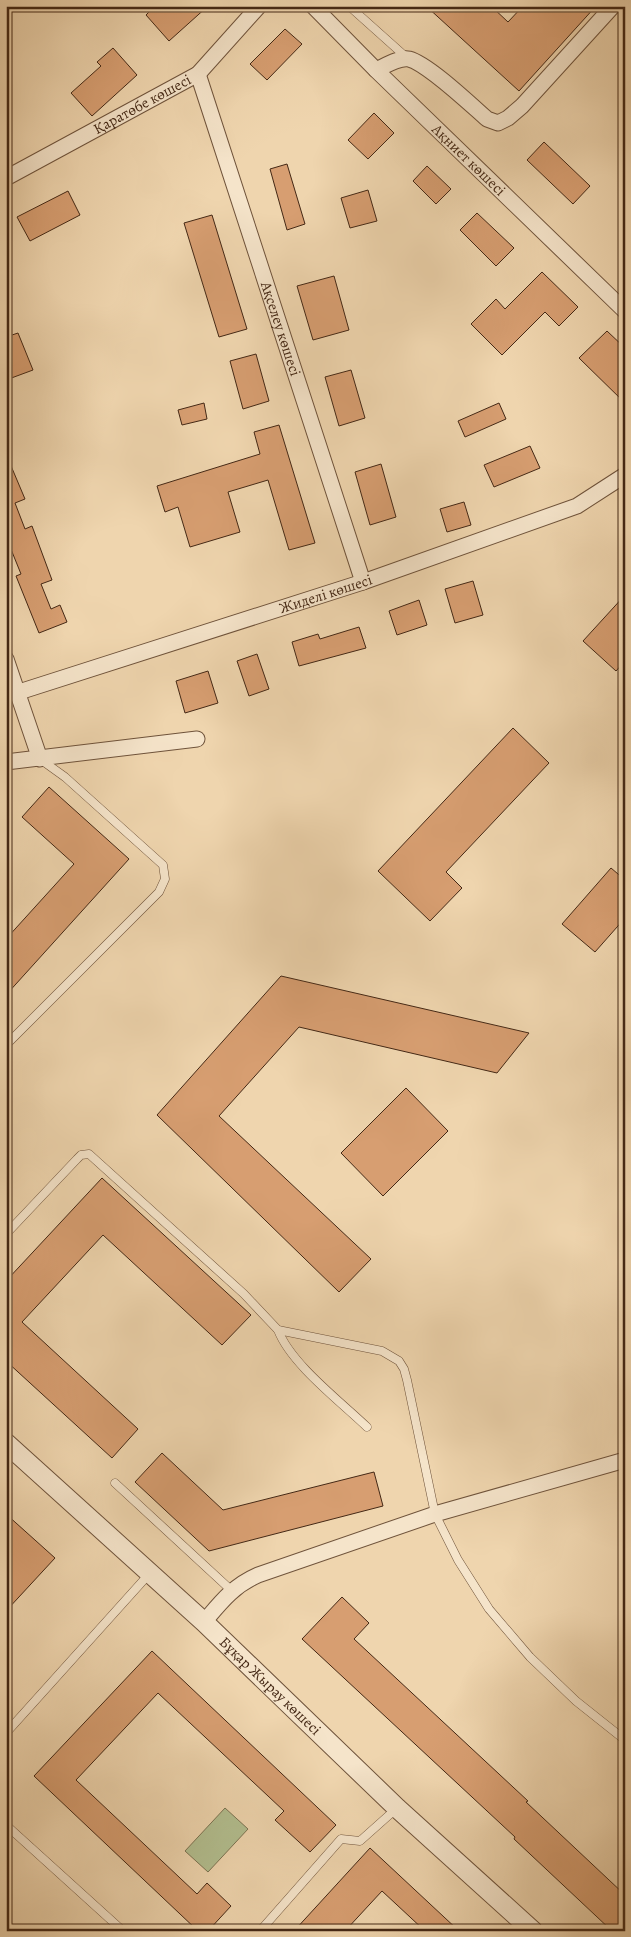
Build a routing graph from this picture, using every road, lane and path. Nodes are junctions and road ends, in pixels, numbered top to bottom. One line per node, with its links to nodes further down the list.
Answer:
1 (260, 6): 7 (street, Қаратөбе көшесі)
2 (313, 6): 6 (street, Ақниет көшесі)
3 (349, 6): 5 (lane)
4 (613, 6): 5 (street)
5 (408, 59): 6 (street)
6 (376, 70): 9 (street, Ақниет көшесі)
7 (198, 74): 8 (street, Қаратөбе көшесі); 11 (street, Ақселеу көшесі)
8 (6, 178)
9 (625, 312)
10 (625, 475): 11 (street, Жиделі көшесі)
11 (363, 582): 13 (street, Жиделі көшесі)
12 (6, 659): 13 (street)
13 (19, 692): 15 (street)
14 (198, 739): 15 (street)
15 (40, 758): 16 (street); 17 (lane)
16 (6, 762)
17 (6, 1045)
18 (6, 1234): 19 (lane)
19 (278, 1330): 20 (lane); 24 (lane)
20 (368, 1427)
21 (6, 1443): 25 (street, Бұқар Жырау көшесі)
22 (625, 1460): 24 (street)
23 (115, 1484): 26 (lane)
24 (435, 1514): 26 (street); 29 (lane)
25 (150, 1572): 27 (street, Бұқар Жырау көшесі); 28 (lane)
26 (231, 1590): 27 (street)
27 (204, 1622): 30 (street, Бұқар Жырау көшесі)
28 (6, 1733)
29 (625, 1740)
30 (397, 1808): 33 (lane); 34 (street, Бұқар Жырау көшесі)
31 (6, 1825): 32 (lane)
32 (123, 1931)
33 (260, 1931)
34 (533, 1931)

